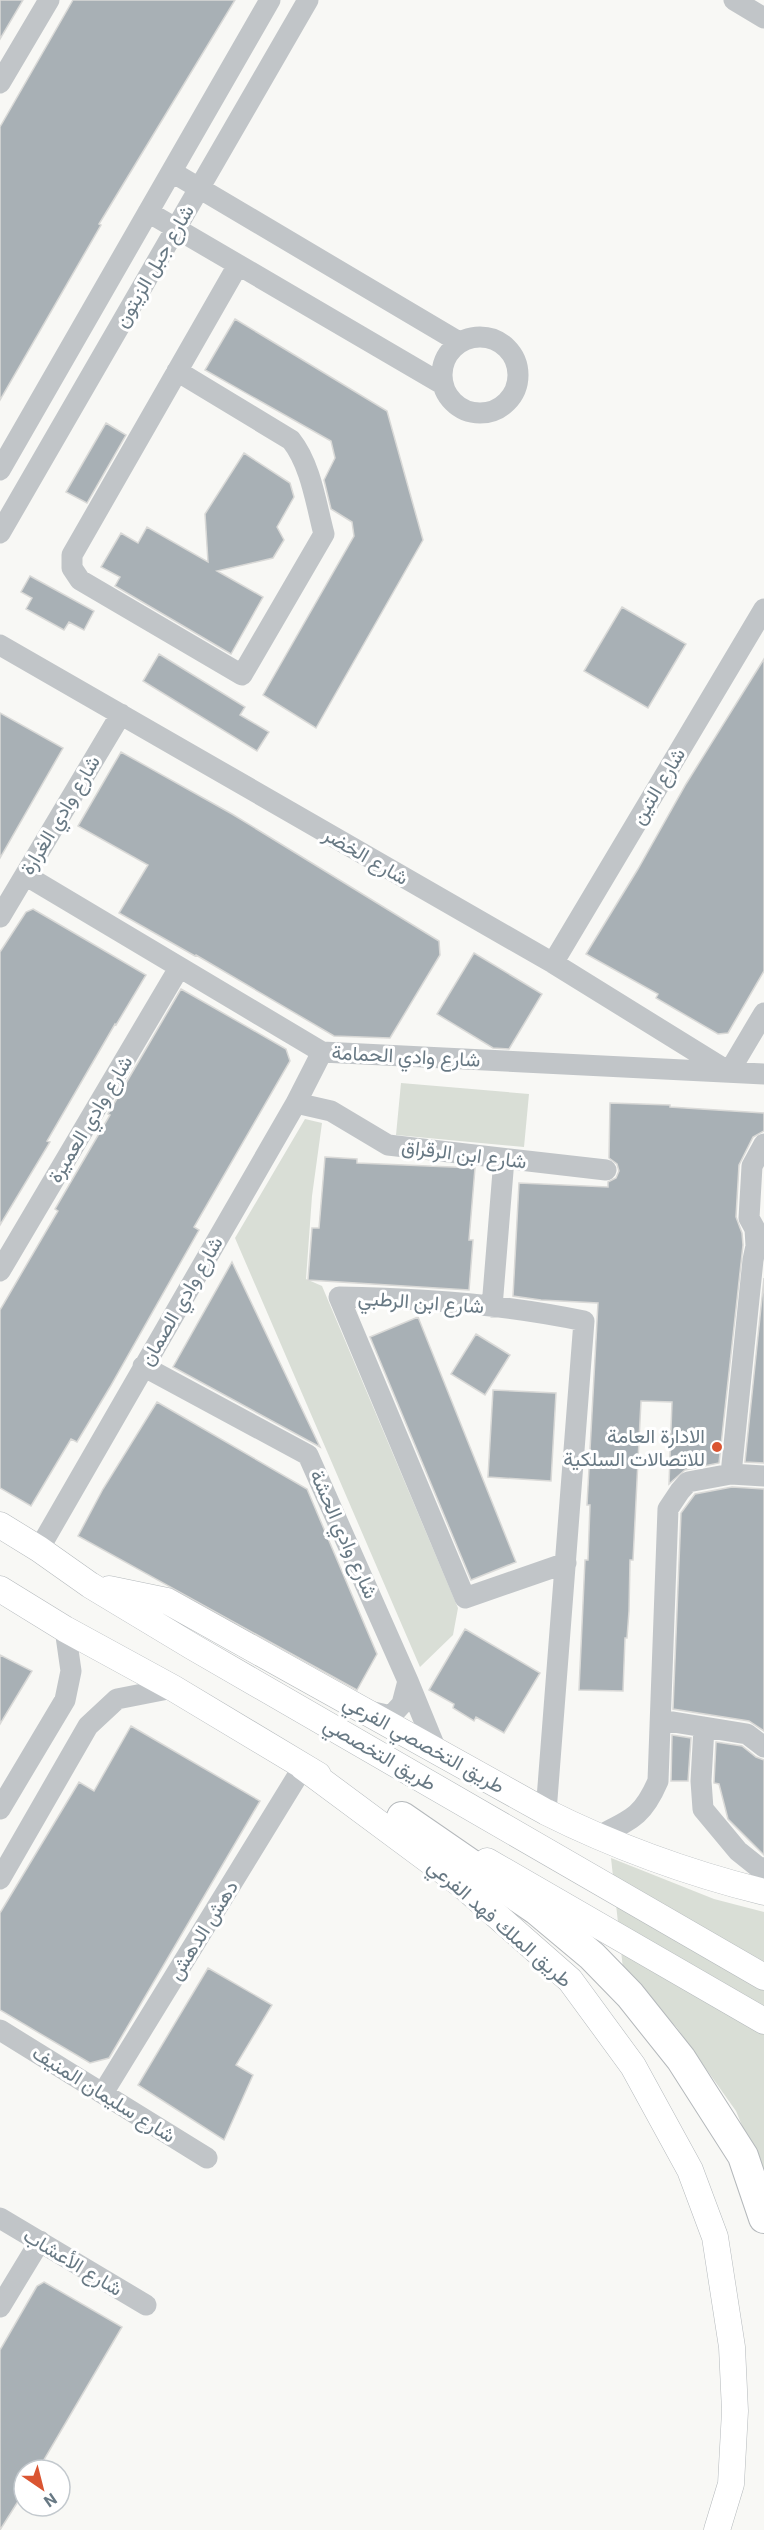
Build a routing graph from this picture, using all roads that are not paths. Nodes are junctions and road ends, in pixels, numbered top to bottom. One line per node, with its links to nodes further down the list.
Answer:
1 (49, 0): 6 (street)
2 (270, 0): 7 (street, شارع جبل الزيتون)
3 (308, 0): 8 (street, شارع جبل الزيتون)
4 (734, 0): 5 (street)
5 (764, 18)
6 (0, 83)
7 (172, 172): 8 (street); 9 (street, شارع جبل الزيتون)
8 (199, 189): 10 (street, شارع جبل الزيتون); 12 (street)
9 (148, 212): 10 (street); 15 (street, شارع جبل الزيتون)
10 (176, 227): 11 (street); 16 (street, شارع جبل الزيتون)
11 (238, 265): 13 (street); 14 (street)
12 (459, 342): 14 (street); 14 (street)
13 (177, 371): 13 (street)
14 (442, 384)
15 (0, 470)
16 (0, 533)
17 (764, 609): 22 (street, شارع التين)
18 (0, 645): 19 (street, شارع الخضر)
19 (121, 714): 20 (street, شارع وادي الغرارة); 22 (street, شارع الخضر)
20 (25, 875): 21 (street, شارع وادي الغرارة); 23 (street, شارع وادي الحمامة)
21 (0, 917)
22 (553, 963): 26 (street, شارع الخضر)
23 (179, 968): 25 (street, شارع وادي الحمامة); 32 (street, شارع وادي العميرة)
24 (764, 1013): 26 (street)
25 (322, 1052): 26 (street, شارع وادي الحمامة); 28 (street, شارع وادي الصمان)
26 (729, 1072): 27 (street, شارع وادي الحمامة)
27 (764, 1074)
28 (296, 1103): 30 (street, شارع ابن الرقراق); 35 (street, شارع وادي الصمان)
29 (764, 1144): 33 (street)
30 (504, 1160): 31 (street, شارع ابن الرقراق); 34 (street)
31 (606, 1170)
32 (0, 1271)
33 (757, 1279): 36 (street)
34 (492, 1307): 40 (street, شارع ابن الرطبي); 40 (street, شارع ابن الرطبي)
35 (143, 1366): 39 (street, شارع وادي الصمان); 44 (street, شارع وادي الحشة)
36 (731, 1474): 37 (street); 47 (street)
37 (764, 1476)
38 (0, 1525): 39 (main road, طريق التخصصي)
39 (39, 1549): 41 (main road, طريق التخصصي)
40 (566, 1563): 53 (street, شارع ابن الرطبي)
41 (90, 1585): 46 (main road, طريق التخصصي الفرعي); 59 (main road, طريق التخصصي)
42 (0, 1589): 43 (main road)
43 (65, 1629): 45 (main road); 52 (street)
44 (408, 1681): 46 (street); 50 (street, شارع وادي الحشة)
45 (173, 1688): 51 (main road); 57 (street)
46 (362, 1709): 50 (main road, طريق التخصصي الفرعي)
47 (661, 1720): 48 (street); 55 (street)
48 (704, 1727): 49 (street); 56 (street)
49 (764, 1747)
50 (437, 1752): 53 (main road, طريق التخصصي الفرعي)
51 (303, 1767): 54 (main road); 62 (street, دهش الدهش); 69 (main road, طريق الملك فهد الفرعي)
52 (0, 1809)
53 (546, 1812): 55 (main road, طريق التخصصي الفرعي)
54 (402, 1817): 60 (main road); 65 (highway)
55 (596, 1837): 58 (main road, طريق التخصصي الفرعي)
56 (764, 1868)
57 (0, 1879)
58 (764, 1892)
59 (764, 1977)
60 (764, 2021)
61 (0, 2031): 62 (street, شارع سليمان المنيف)
62 (103, 2093): 63 (street, شارع سليمان المنيف)
63 (207, 2158)
64 (0, 2218): 66 (street, شارع الأعشاب)
65 (764, 2218)
66 (40, 2241): 67 (street, شارع الأعشاب); 68 (street)
67 (146, 2305)
68 (0, 2307)
69 (717, 2530)

